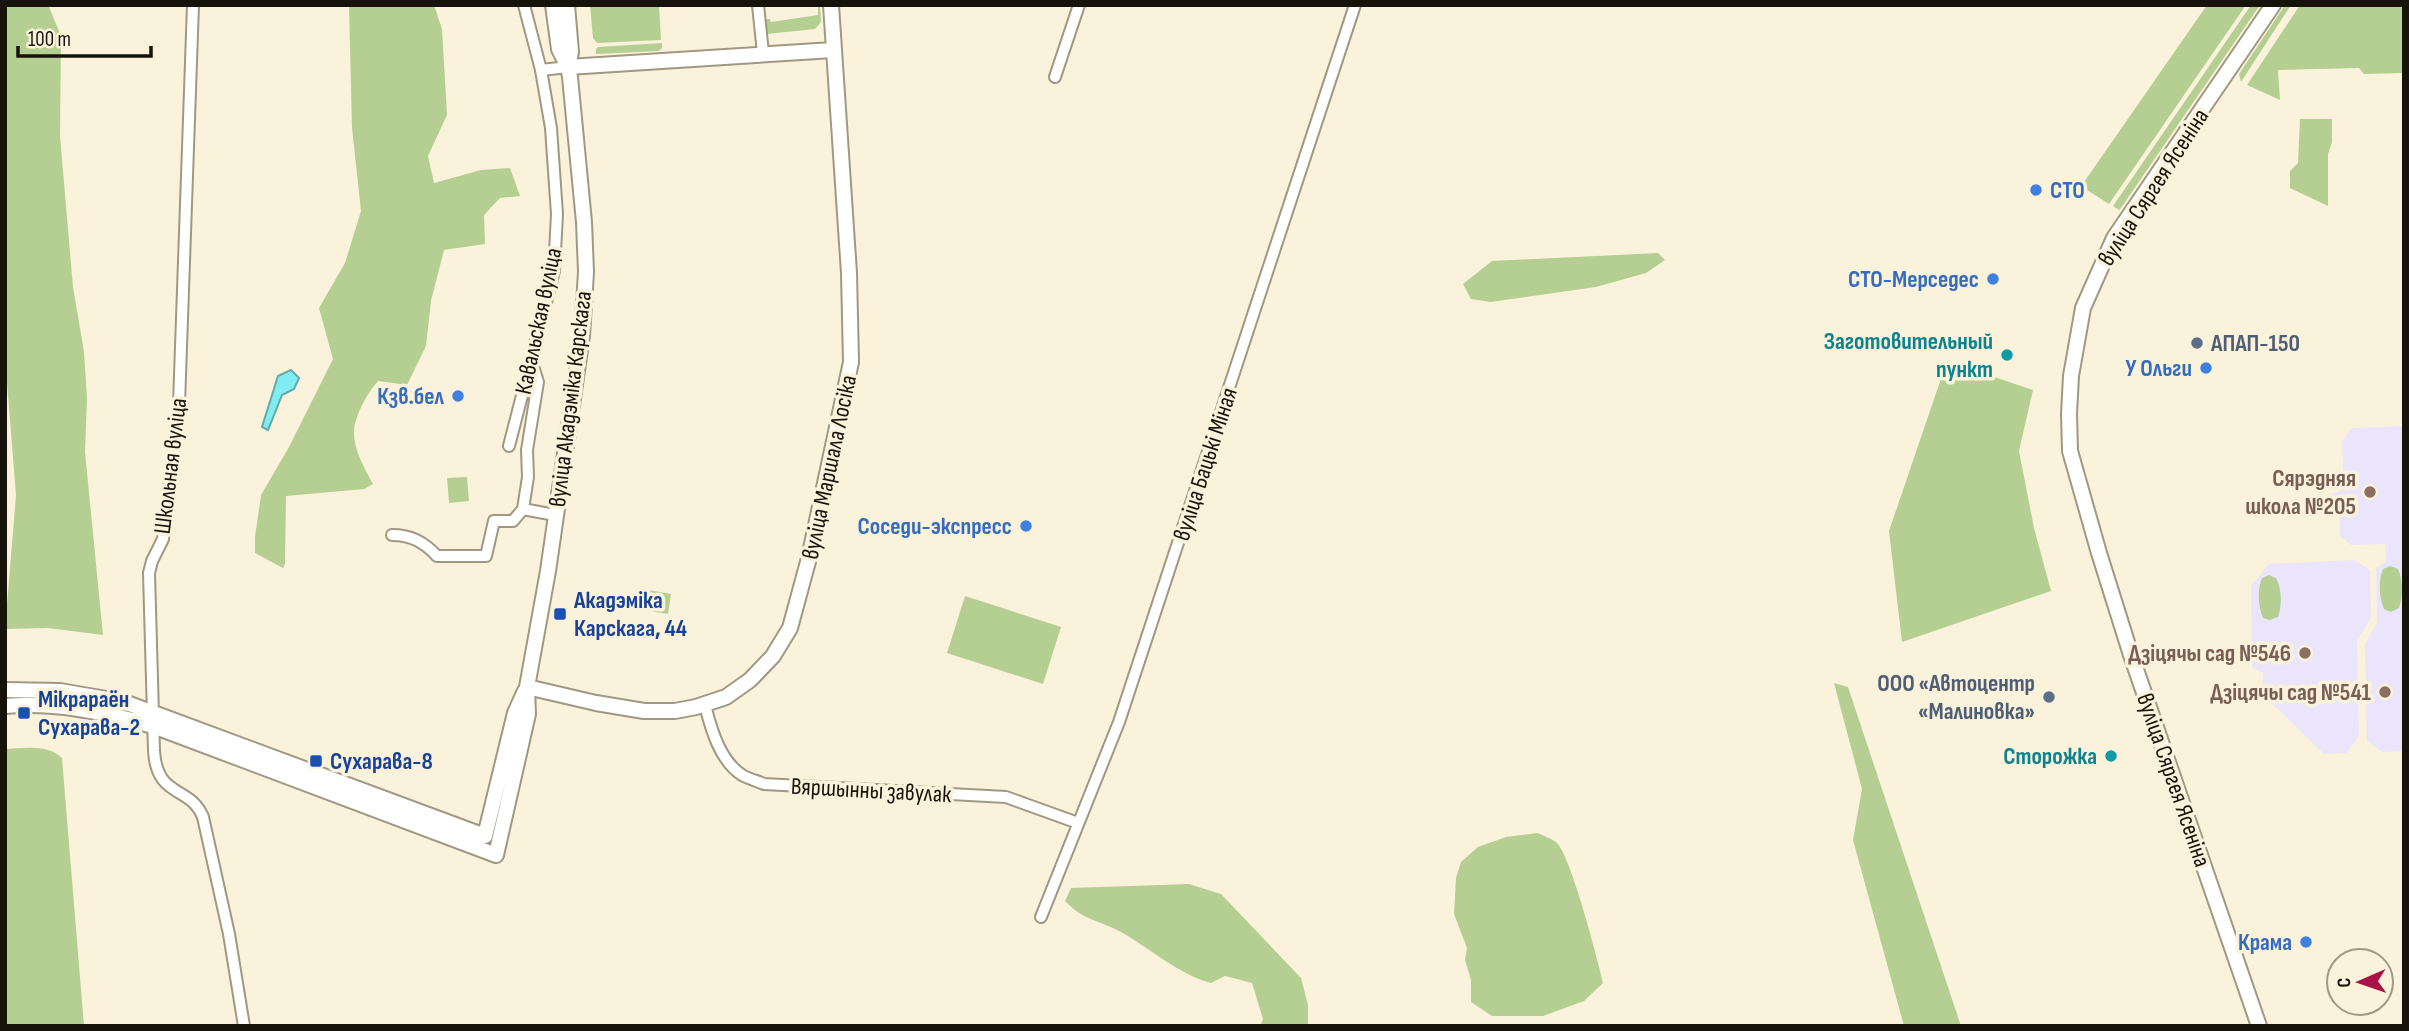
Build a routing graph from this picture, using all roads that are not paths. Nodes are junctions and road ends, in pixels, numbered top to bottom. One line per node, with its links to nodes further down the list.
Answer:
1 (193, 5): 24 (street, Школьная вуліца)
2 (524, 5): 13 (street, Кавальская вуліца)
3 (553, 5): 12 (main road, вуліца Акадэміка Карскага)
4 (568, 5): 12 (main road, вуліца Акадэміка Карскага)
5 (758, 5): 11 (street)
6 (831, 5): 10 (main road, вуліца Маршала Лосіка)
7 (1079, 5): 14 (street)
8 (1355, 5): 25 (street, вуліца Бацькі Міная)
9 (2273, 5): 30 (main road, вуліца Сяргея Ясеніна)
10 (833, 50): 11 (main road); 22 (main road, вуліца Маршала Лосіка)
11 (763, 53): 12 (main road)
12 (568, 67): 13 (street); 18 (main road, вуліца Акадэміка Карскага)
13 (541, 70): 15 (street, Кавальская вуліца)
14 (1055, 77)
15 (532, 363): 16 (street, Кавальская вуліца); 17 (street)
16 (509, 446)
17 (523, 509): 18 (street); 19 (street)
18 (555, 515): 20 (main road, вуліца Акадэміка Карскага)
19 (392, 535)
20 (527, 687): 22 (main road, вуліца Маршала Лосіка); 26 (main road); 27 (main road)
21 (5, 690): 24 (main road)
22 (705, 705): 25 (street, Вяршынны завулак)
23 (5, 706): 24 (main road)
24 (153, 719): 26 (main road); 27 (main road); 29 (street, Школьная вуліца)
25 (1077, 823): 28 (street, вуліца Бацькі Міная)
26 (485, 836): 27 (main road)
27 (500, 842)
28 (1041, 917)
29 (244, 1026)
30 (2259, 1026)

